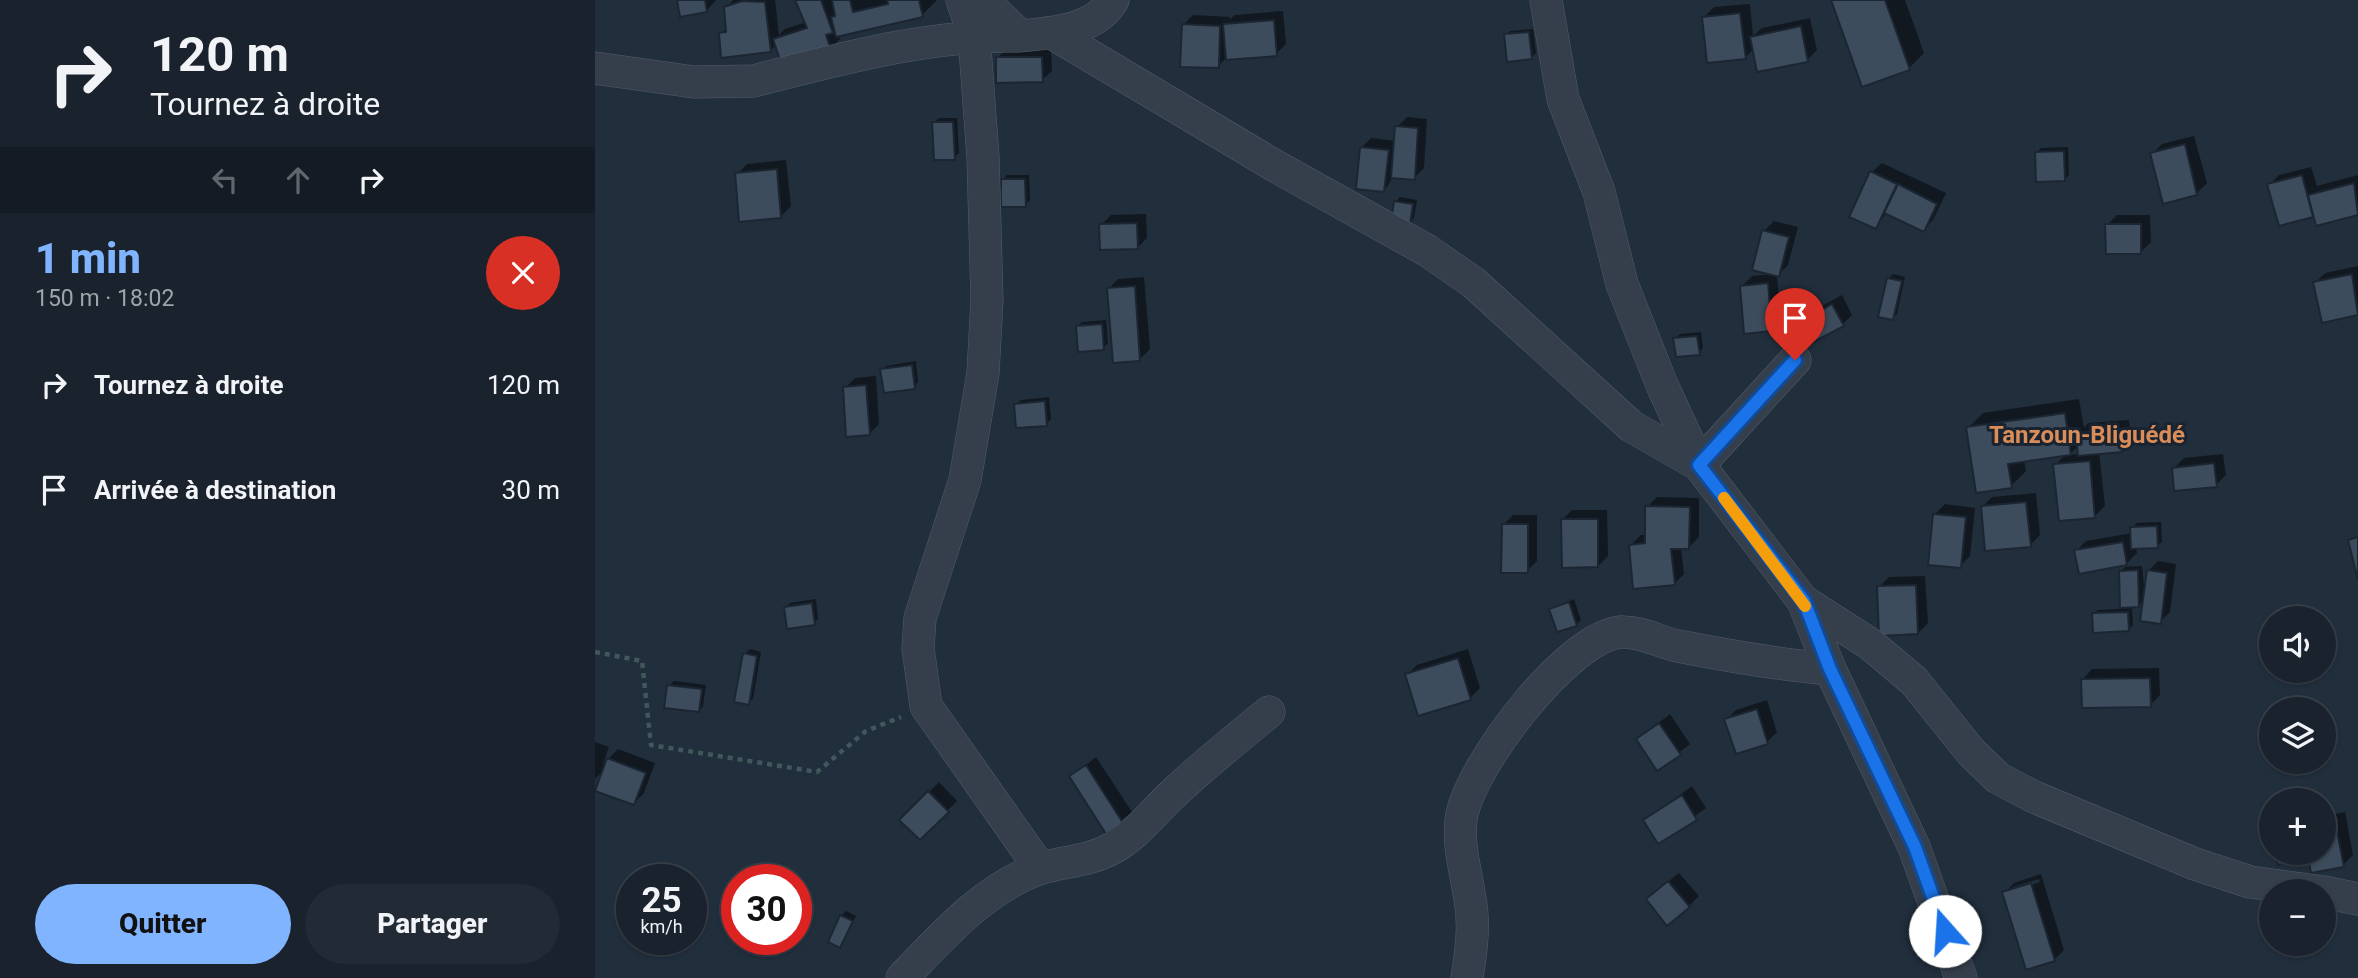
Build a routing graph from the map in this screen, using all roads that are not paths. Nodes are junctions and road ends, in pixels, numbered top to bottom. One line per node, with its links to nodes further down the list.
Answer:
1 (962, 0): 6 (street)
2 (983, 0): 7 (street)
3 (1113, 0): 5 (street)
4 (1546, 0): 10 (street)
5 (1052, 33): 7 (street); 10 (street)
6 (974, 35): 7 (street); 8 (street); 14 (street)
7 (1020, 36)
8 (595, 68)
9 (1795, 360): 10 (street)
10 (1699, 465): 11 (street)
11 (1804, 601): 12 (street); 15 (street)
12 (1830, 669): 19 (street); 20 (street)
13 (1269, 712): 14 (street)
14 (1040, 868): 18 (street)
15 (2259, 883)
16 (2336, 894): 17 (street)
17 (2358, 899)
18 (902, 978)
19 (1467, 978)
20 (1961, 978)

